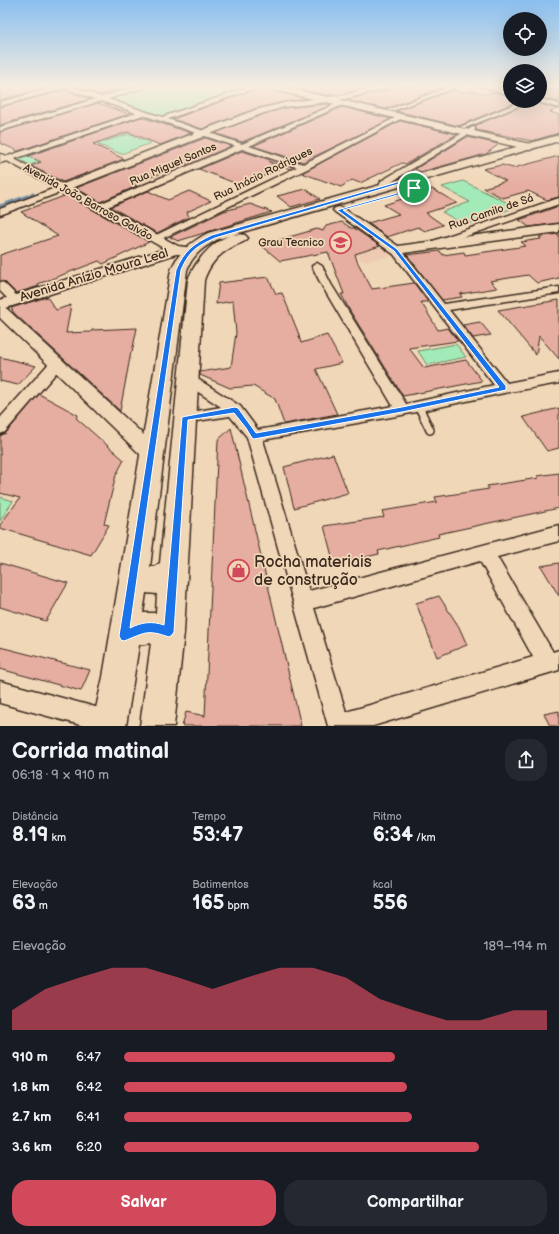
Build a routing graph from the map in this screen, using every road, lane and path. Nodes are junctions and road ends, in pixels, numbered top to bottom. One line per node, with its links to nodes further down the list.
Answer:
1 (30, 120): 11 (street)
2 (121, 120): 18 (street)
3 (165, 120): 13 (street)
4 (230, 120): 13 (street)
5 (237, 120): 13 (street)
6 (301, 120): 16 (street, Rua Miguel Santos)
7 (395, 120): 19 (street, Rua Inácio Rodrigues)
8 (416, 120): 12 (street)
9 (429, 120): 12 (street)
10 (489, 120): 12 (street)
11 (0, 129)
12 (468, 130): 15 (street); 24 (street)
13 (200, 132): 16 (street); 22 (street)
14 (559, 138): 15 (main road)
15 (534, 145): 20 (main road)
16 (244, 146): 19 (street); 26 (street, Rua Miguel Santos)
17 (559, 147): 21 (main road)
18 (2, 158): 22 (street, Avenida João Barroso Galvão)
19 (304, 167): 30 (street, Rua Inácio Rodrigues)
20 (423, 176): 21 (main road); 23 (main road)
21 (436, 183): 23 (main road)
22 (58, 185): 26 (street, Avenida João Barroso Galvão); 28 (street)
23 (408, 186): 24 (main road); 27 (main road)
24 (383, 187): 32 (main road)
25 (559, 201): 31 (street, Rua Camilo de Sá)
26 (100, 207): 30 (street, Avenida João Barroso Galvão)
27 (339, 210): 33 (street); 43 (main road)
28 (0, 212)
29 (559, 228): 31 (street)
30 (155, 239): 32 (street, Avenida João Barroso Galvão)
31 (431, 244): 33 (street)
32 (182, 250): 37 (street, Avenida Anízio Moura Leal); 52 (main road)
33 (396, 250): 39 (street)
34 (318, 266): 47 (street)
35 (0, 284): 37 (street)
36 (559, 290): 39 (street)
37 (15, 300): 38 (street, Avenida Anízio Moura Leal)
38 (0, 305)
39 (441, 308): 44 (street)
40 (0, 310): 41 (street)
41 (57, 363): 49 (street); 52 (street)
42 (559, 378): 44 (street)
43 (188, 379): 46 (street); 48 (main road)
44 (504, 388): 45 (street)
45 (419, 406): 47 (street); 50 (lane)
46 (235, 410): 48 (street); 51 (street)
47 (402, 410): 51 (street)
48 (184, 418): 55 (main road)
49 (0, 428)
50 (430, 430)
51 (254, 436): 57 (street)
52 (152, 454): 56 (main road)
53 (559, 533): 54 (street)
54 (484, 552): 57 (street); 60 (street)
55 (173, 570): 56 (main road); 58 (main road)
56 (134, 574): 59 (main road)
57 (302, 602): 64 (street)
58 (169, 632): 59 (main road); 63 (main road)
59 (124, 636): 62 (main road)
60 (553, 661): 64 (street)
61 (1, 694): 62 (street)
62 (110, 724)
63 (157, 726)
64 (339, 726)

